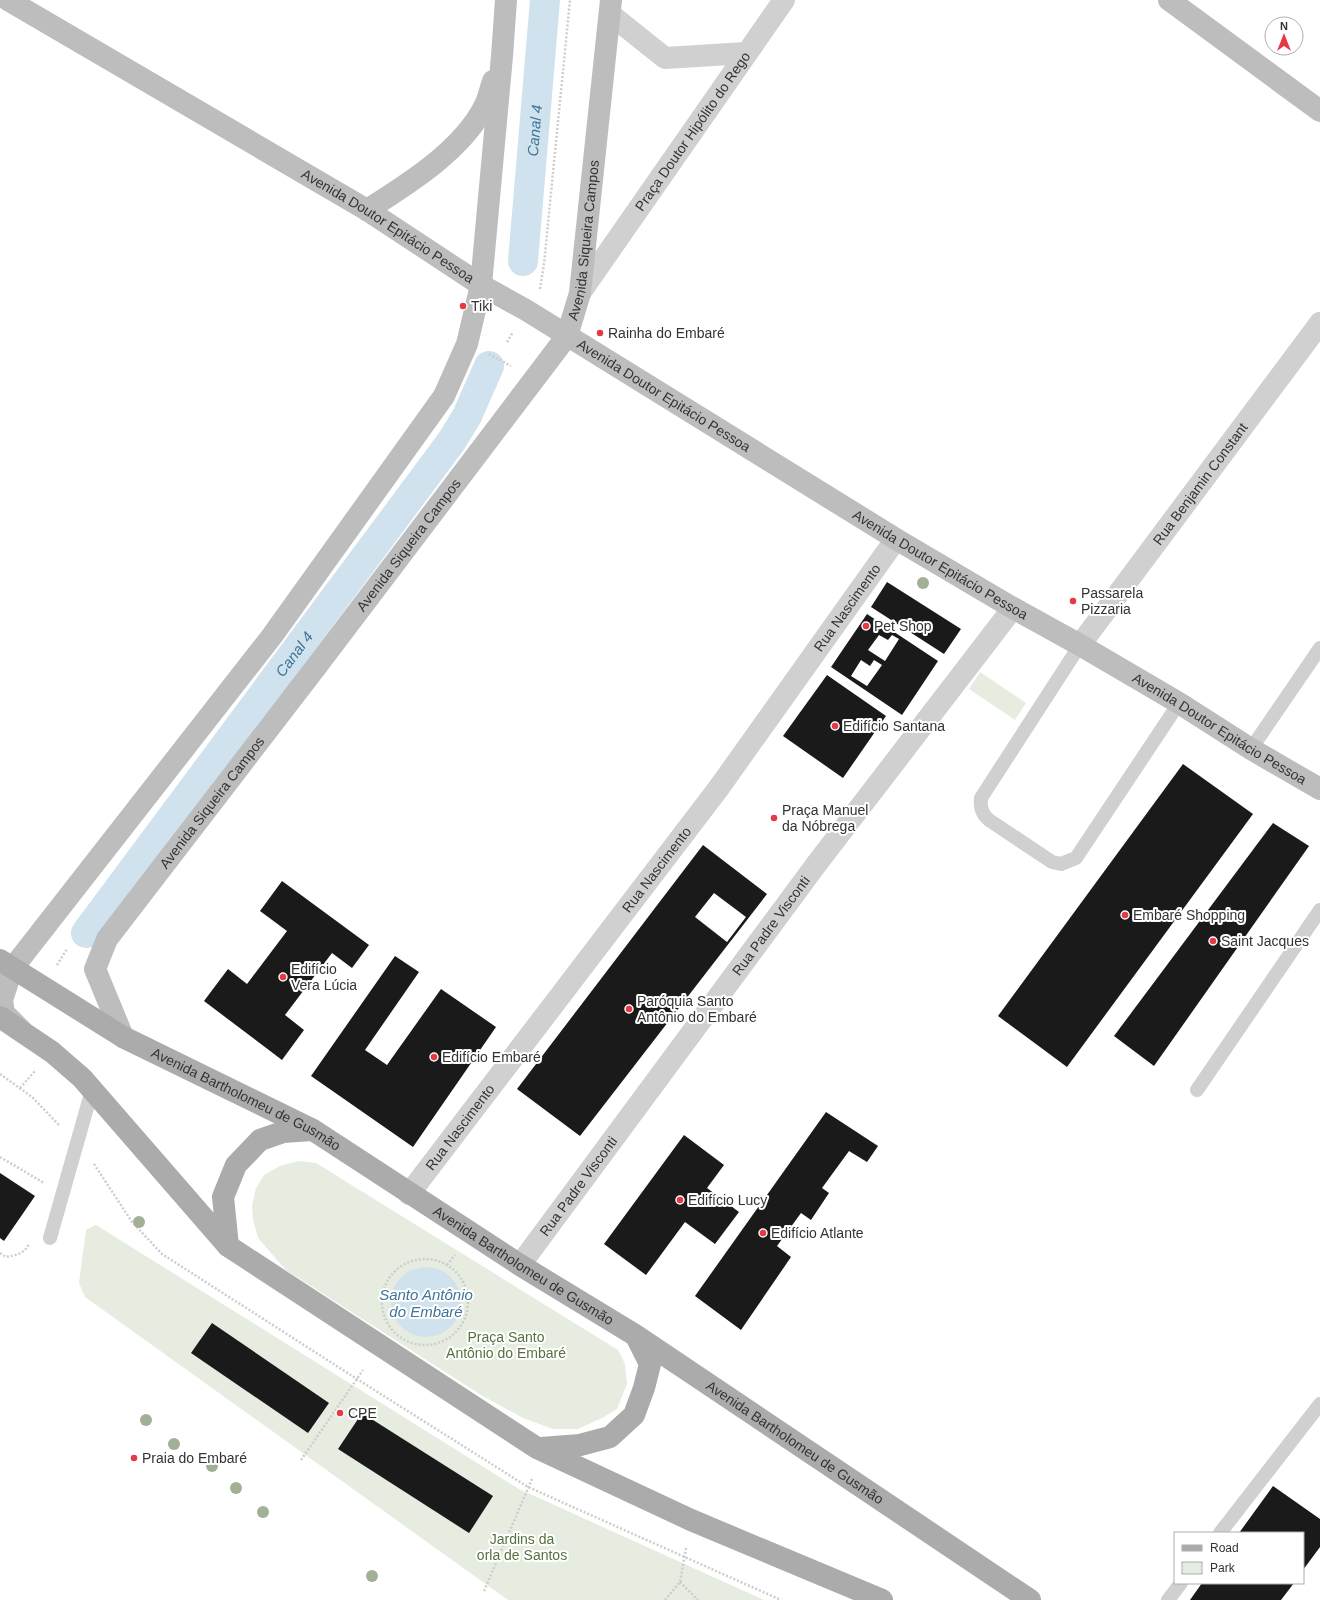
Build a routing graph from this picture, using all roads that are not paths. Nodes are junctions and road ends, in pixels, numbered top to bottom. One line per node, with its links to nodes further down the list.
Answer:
1 (8, 0): 9 (main road, Avenida Doutor Epitácio Pessoa)
2 (506, 0): 7 (main road)
3 (784, 0): 6 (street)
4 (1169, 0): 8 (main road)
5 (611, 7): 6 (street, Praça Doutor Hipólito do Rego); 11 (main road, Avenida Siqueira Campos)
6 (746, 53): 11 (street, Praça Doutor Hipólito do Rego)
7 (502, 56): 9 (main road); 10 (main road)
8 (1320, 111)
9 (367, 210): 10 (main road, Avenida Doutor Epitácio Pessoa)
10 (481, 285): 13 (main road, Avenida Doutor Epitácio Pessoa); 22 (main road)
11 (580, 293): 13 (main road, Avenida Siqueira Campos)
12 (1320, 323): 16 (street, Rua Benjamin Constant)
13 (567, 336): 14 (main road, Avenida Doutor Epitácio Pessoa); 25 (main road, Avenida Siqueira Campos)
14 (896, 539): 15 (main road, Avenida Doutor Epitácio Pessoa); 29 (street, Rua Nascimento)
15 (1013, 608): 16 (main road, Avenida Doutor Epitácio Pessoa); 32 (street, Rua Padre Visconti)
16 (1080, 645): 18 (main road, Avenida Doutor Epitácio Pessoa); 18 (lane)
17 (1320, 648): 19 (lane)
18 (1179, 703): 19 (main road, Avenida Doutor Epitácio Pessoa)
19 (1251, 749): 20 (main road, Avenida Doutor Epitácio Pessoa)
20 (1320, 789)
21 (1320, 910): 27 (lane)
22 (6, 964): 24 (main road); 25 (main road, Avenida Bartholomeu de Gusmão)
23 (0, 1017): 24 (main road)
24 (26, 1035): 26 (main road)
25 (123, 1038): 28 (main road, Avenida Bartholomeu de Gusmão)
26 (92, 1090): 30 (lane); 31 (main road)
27 (1197, 1090)
28 (313, 1130): 29 (main road, Avenida Bartholomeu de Gusmão); 31 (main road)
29 (409, 1194): 32 (main road, Avenida Bartholomeu de Gusmão)
30 (50, 1238)
31 (228, 1246): 35 (main road)
32 (520, 1265): 33 (main road, Avenida Bartholomeu de Gusmão)
33 (635, 1335): 35 (main road); 39 (main road, Avenida Bartholomeu de Gusmão)
34 (1320, 1404): 36 (lane)
35 (538, 1448): 38 (main road)
36 (1221, 1532)
37 (1181, 1584): 40 (lane)
38 (882, 1600)
39 (1030, 1600)
40 (1168, 1600)

